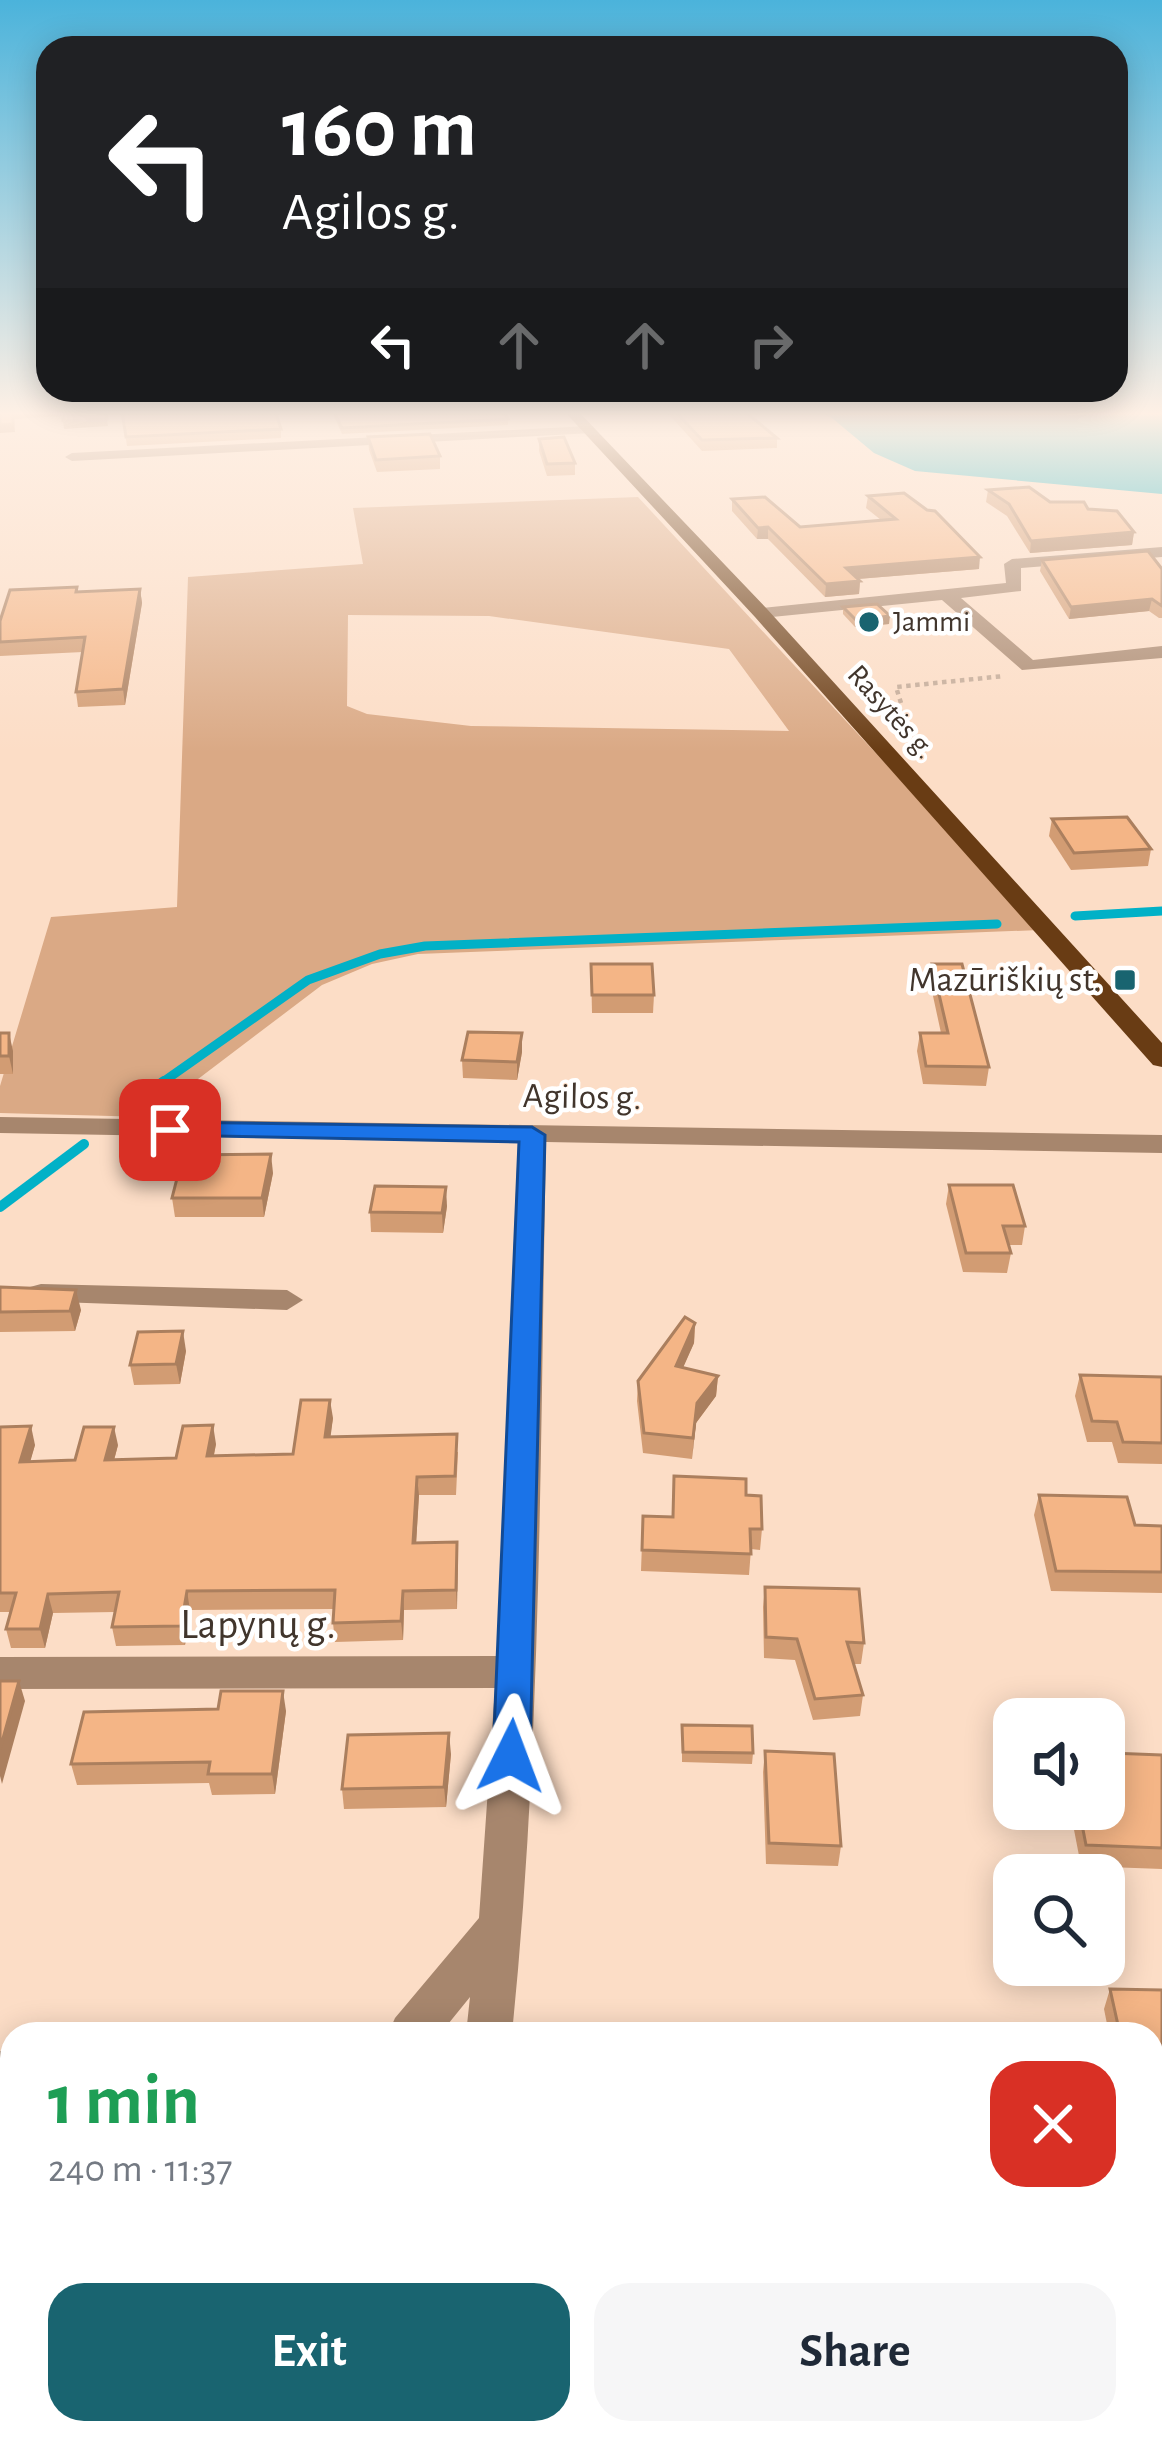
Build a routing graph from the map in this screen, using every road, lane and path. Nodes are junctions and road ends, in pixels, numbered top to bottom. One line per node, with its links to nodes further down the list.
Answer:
1 (676, 524): 4 (main road, Rasytės g.)
2 (1162, 552): 3 (street)
3 (947, 596): 4 (street); 5 (street)
4 (761, 613): 6 (main road, Rasytės g.)
5 (1162, 652)
6 (1162, 1059)
7 (0, 1125): 8 (street, Agilos g.)
8 (532, 1135): 9 (street, Agilos g.); 13 (street)
9 (1162, 1144)
10 (4, 1294): 11 (street)
11 (287, 1300)
12 (0, 1672): 13 (street, Lapynų g.)
13 (516, 1672): 14 (street)
14 (501, 1925): 15 (street); 16 (street)
15 (421, 2022)
16 (490, 2022)

